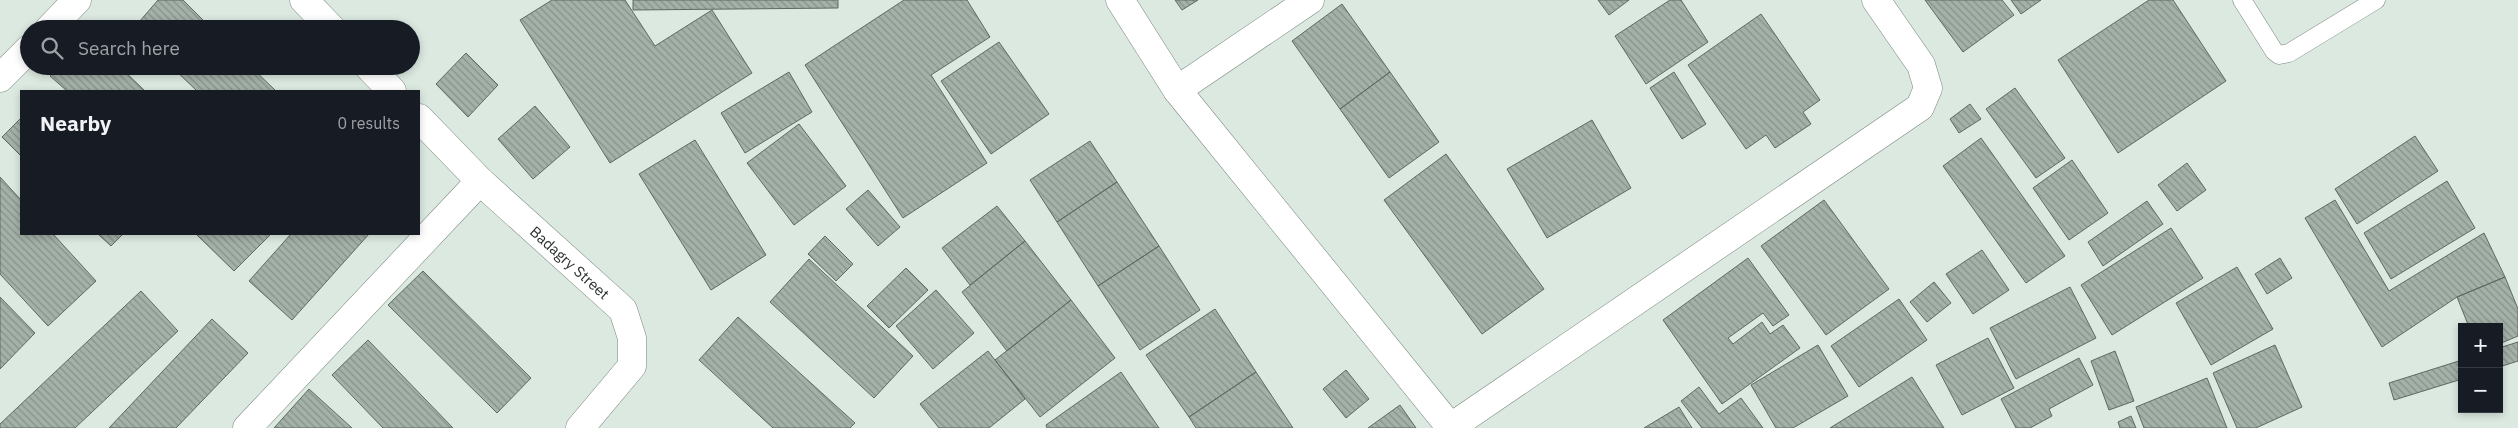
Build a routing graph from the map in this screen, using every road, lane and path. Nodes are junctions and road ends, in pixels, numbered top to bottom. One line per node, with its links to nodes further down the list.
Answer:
1 (77, 0): 8 (street)
2 (304, 0): 9 (street)
3 (1120, 0): 14 (street)
4 (1310, 0): 14 (street)
5 (1876, 0): 19 (street)
6 (2242, 0): 7 (lane)
7 (2376, 0)
8 (57, 20)
9 (323, 20)
10 (20, 58): 12 (street)
11 (377, 75): 13 (street)
12 (0, 78)
13 (391, 90)
14 (1177, 90): 19 (street)
15 (420, 119): 16 (street, Badagry Street)
16 (480, 182): 17 (street); 18 (street, Badagry Street)
17 (247, 428)
18 (580, 428)
19 (1451, 428)

